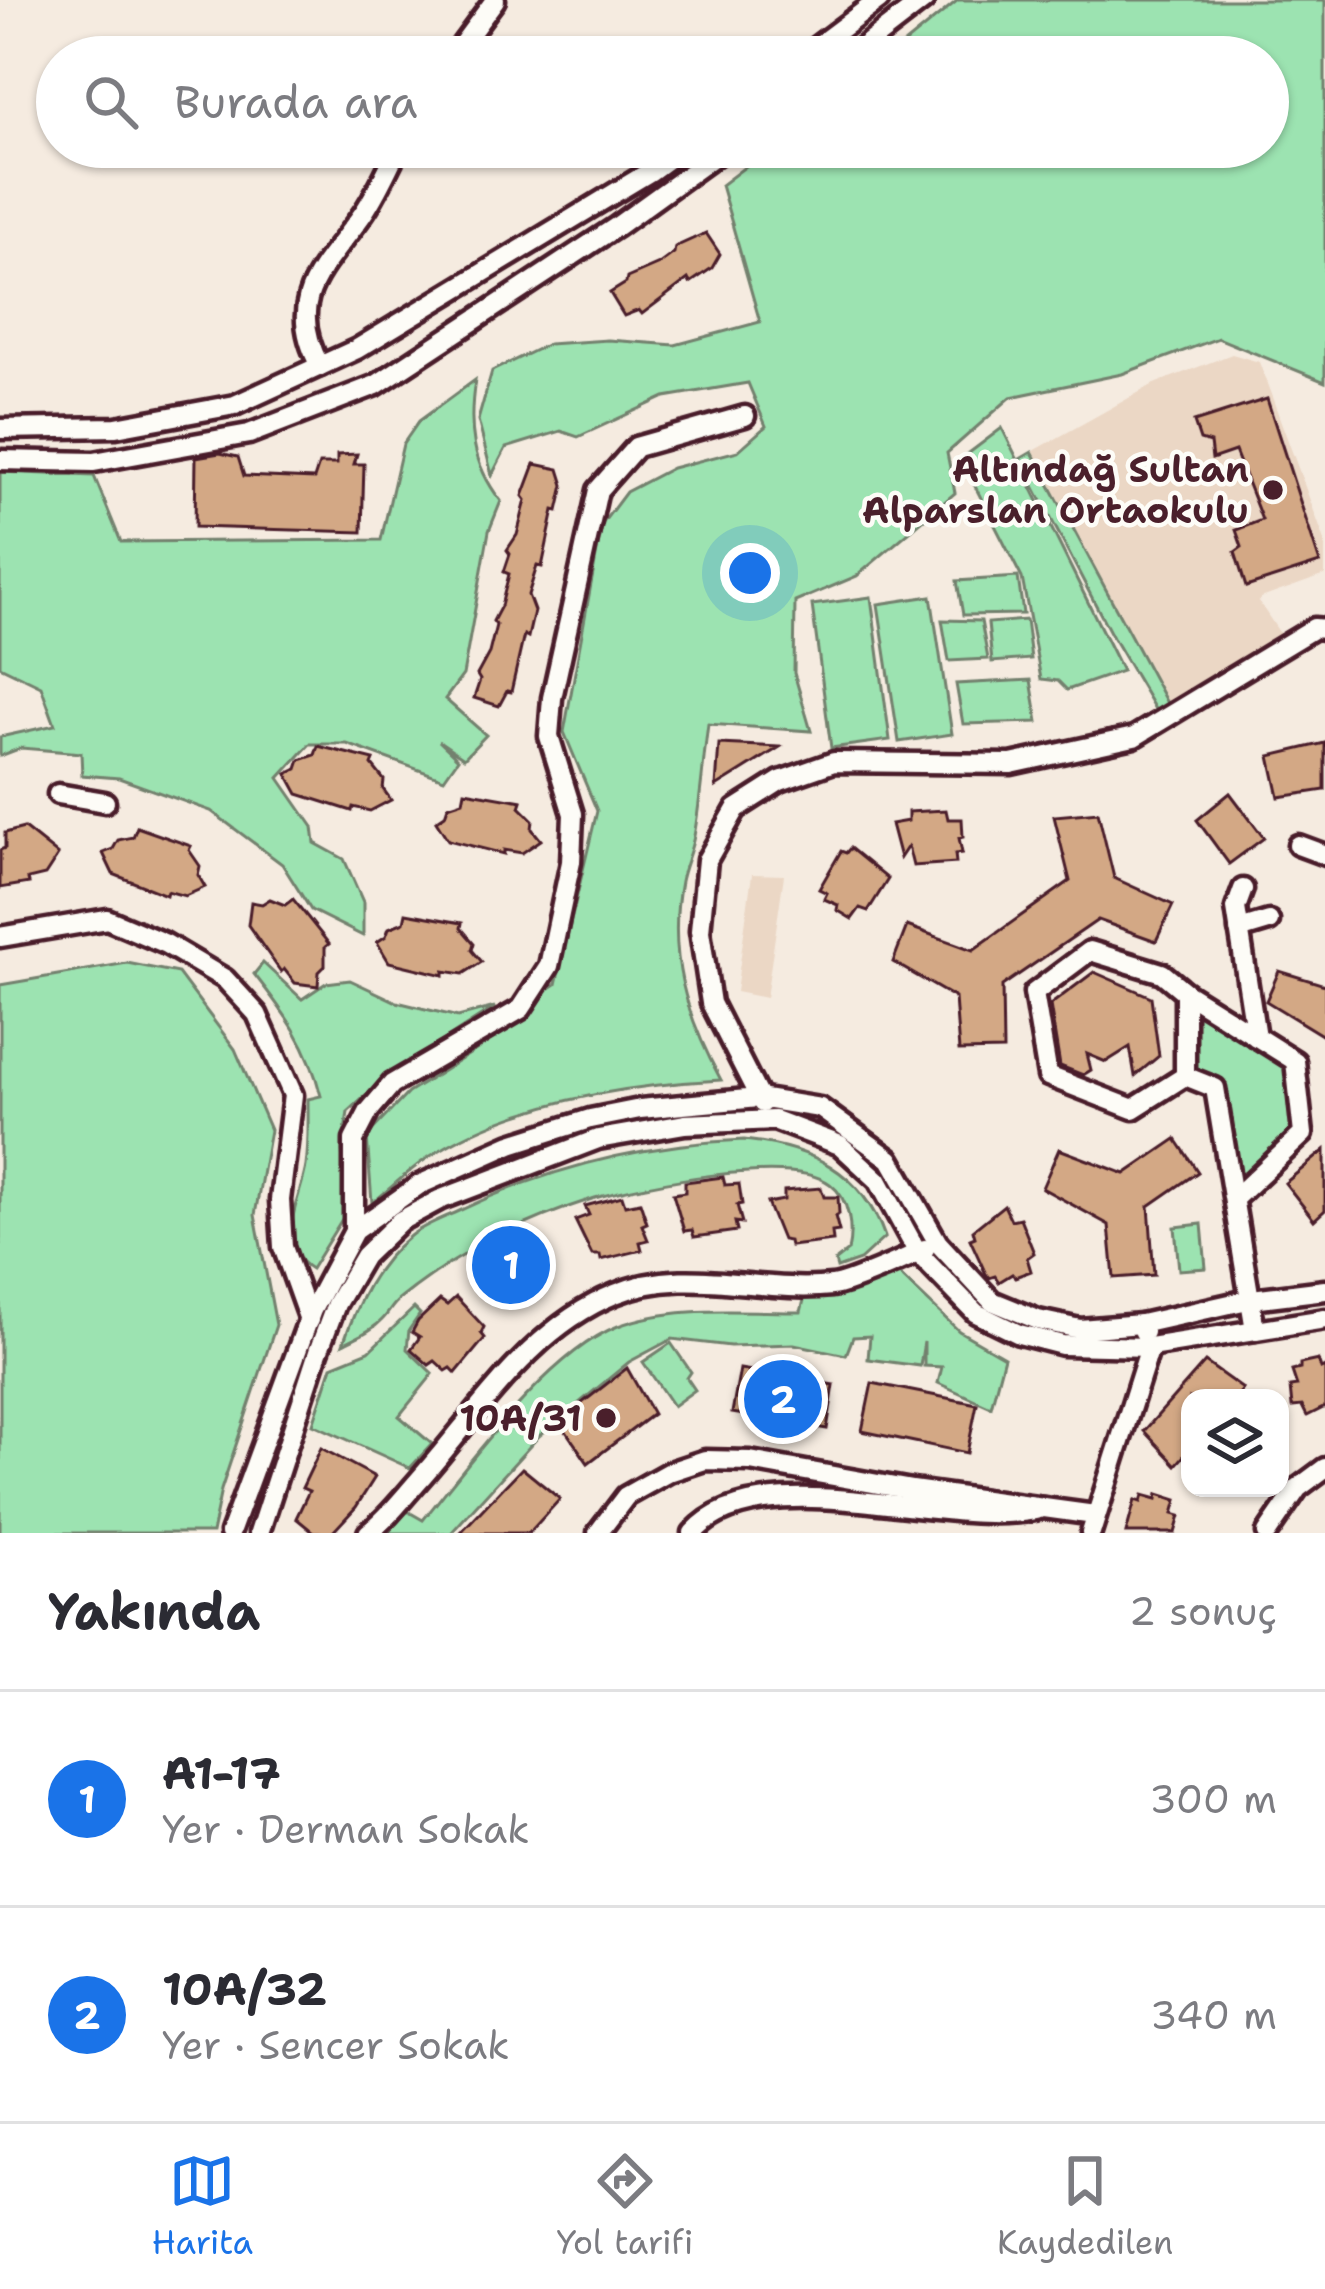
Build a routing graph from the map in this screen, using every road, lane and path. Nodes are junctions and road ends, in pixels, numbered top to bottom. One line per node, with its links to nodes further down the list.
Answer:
1 (495, 0): 4 (street)
2 (879, 0): 5 (street)
3 (924, 0): 6 (street)
4 (468, 36)
5 (831, 36)
6 (877, 36)
7 (388, 168): 10 (street)
8 (656, 168): 10 (street)
9 (698, 168): 13 (street)
10 (320, 366): 12 (street)
11 (746, 416): 29 (street)
12 (0, 429)
13 (0, 460)
14 (1325, 629): 26 (street)
15 (58, 794): 16 (street)
16 (105, 802)
17 (1298, 845): 18 (street)
18 (1325, 855)
19 (1243, 889): 21 (street)
20 (1269, 921): 21 (street)
21 (1239, 930): 24 (street)
22 (0, 937): 35 (street)
23 (1185, 992): 24 (street); 25 (street); 25 (street)
24 (1256, 1037): 28 (street)
25 (1185, 1076): 28 (street)
26 (758, 1098): 27 (street); 29 (street); 30 (street)
27 (774, 1120): 31 (street); 39 (street)
28 (1234, 1199): 33 (street)
29 (354, 1231): 35 (street)
30 (938, 1243): 31 (street); 36 (street)
31 (918, 1253): 38 (street); 45 (street)
32 (1325, 1290): 33 (street)
33 (1252, 1299): 36 (street); 37 (street)
34 (1325, 1319): 37 (street)
35 (309, 1320): 39 (street)
36 (1141, 1324): 38 (street)
37 (1255, 1330): 38 (street)
38 (1150, 1347): 42 (street)
39 (308, 1349): 43 (street); 44 (street)
40 (1325, 1468): 48 (street)
41 (1043, 1508): 42 (street); 46 (street); 47 (street)
42 (1093, 1524)
43 (230, 1533)
44 (259, 1533)
45 (368, 1533)
46 (598, 1533)
47 (693, 1533)
48 (1267, 1533)

